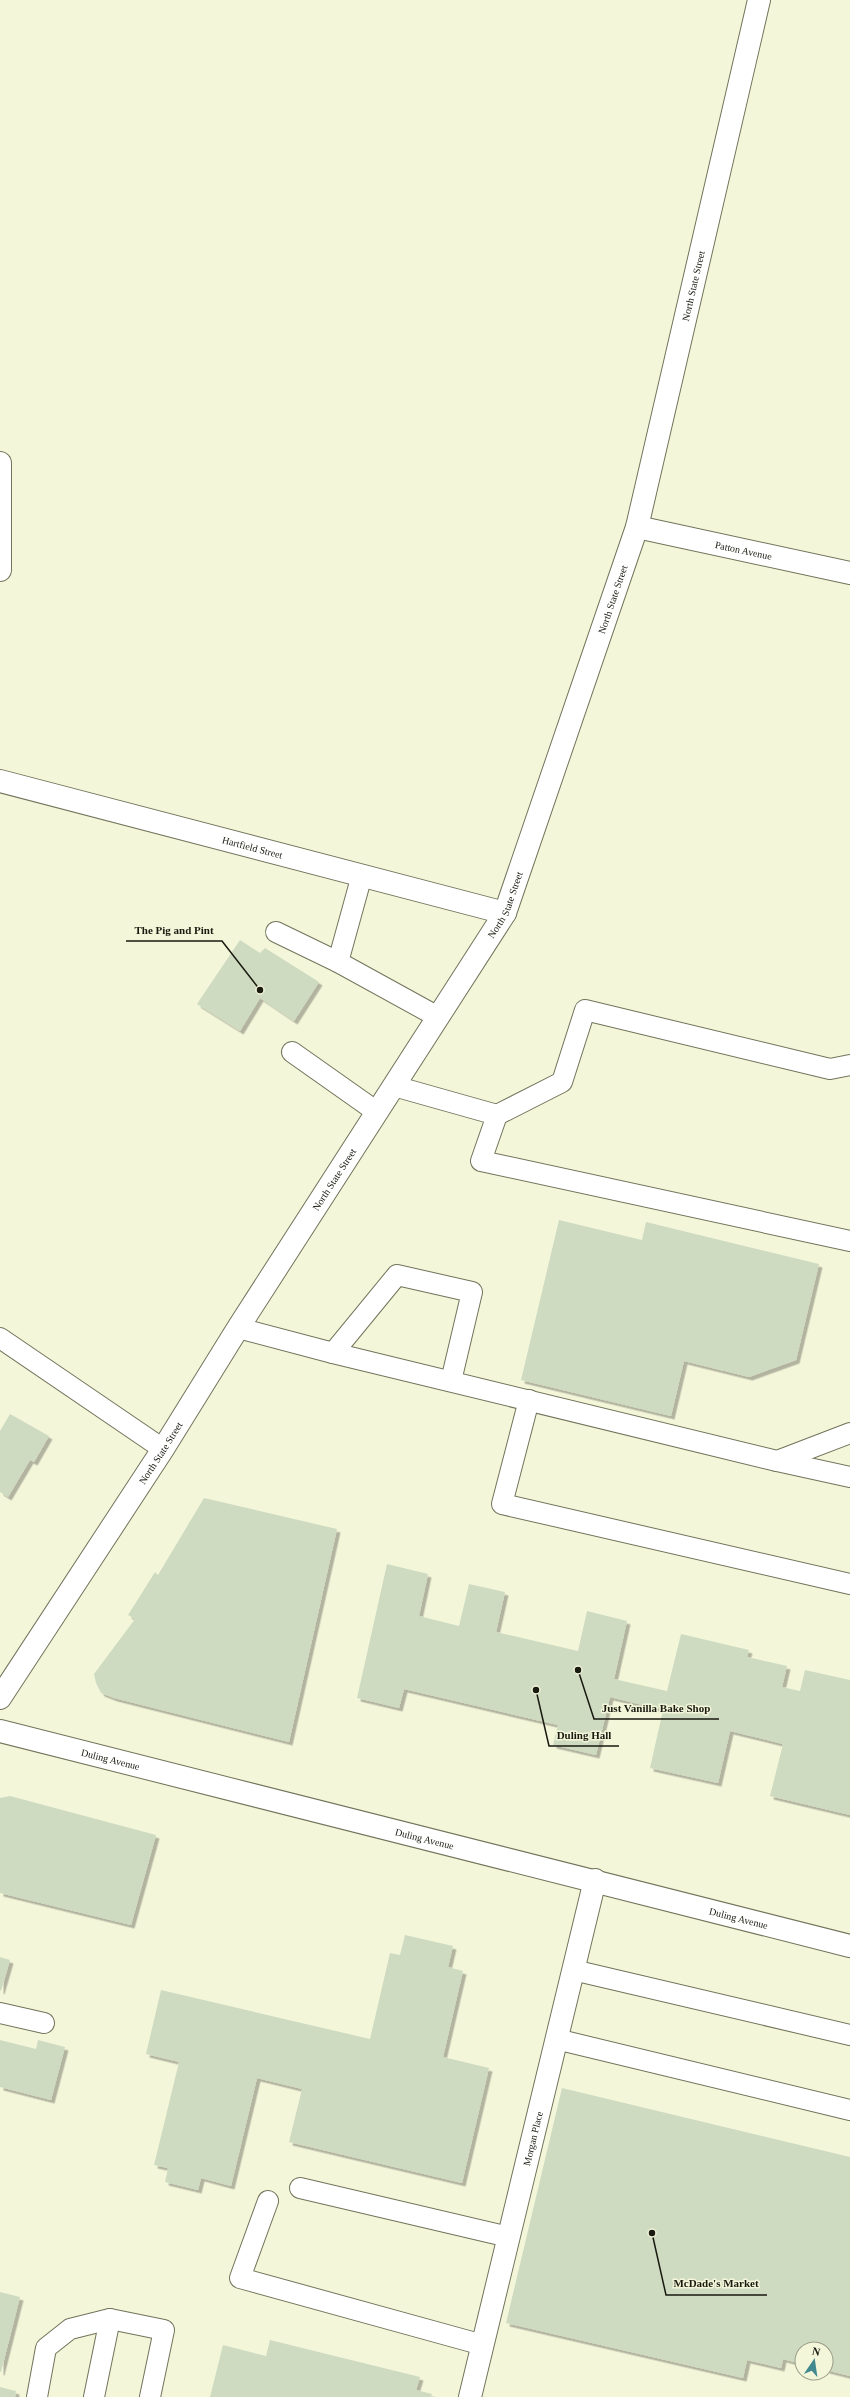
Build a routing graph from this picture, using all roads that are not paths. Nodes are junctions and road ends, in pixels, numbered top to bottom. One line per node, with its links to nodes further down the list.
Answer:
1 (759, 0): 3 (street, North State Street)
2 (0, 463): 4 (street)
3 (637, 528): 5 (street, Patton Avenue); 8 (street, North State Street)
4 (0, 570)
5 (850, 573)
6 (0, 781): 7 (street, Hartfield Street)
7 (362, 875): 8 (street, Hartfield Street); 10 (lane)
8 (505, 913): 11 (street, North State Street)
9 (276, 932): 10 (lane)
10 (338, 962): 11 (lane)
11 (438, 1017): 14 (street, North State Street)
12 (292, 1052): 15 (lane)
13 (850, 1065): 16 (lane)
14 (394, 1086): 15 (street, North State Street); 16 (lane)
15 (377, 1112): 18 (street, North State Street)
16 (497, 1115): 17 (lane)
17 (850, 1241)
18 (238, 1328): 20 (lane); 24 (street, North State Street)
19 (0, 1338): 24 (lane)
20 (333, 1354): 21 (lane); 21 (lane)
21 (451, 1381): 22 (lane)
22 (529, 1400): 25 (lane); 27 (lane)
23 (850, 1433): 25 (lane)
24 (163, 1448): 28 (street, North State Street)
25 (777, 1461): 26 (lane)
26 (850, 1477)
27 (850, 1584)
28 (0, 1698)
29 (0, 1731): 30 (street, Duling Avenue)
30 (595, 1880): 31 (street, Duling Avenue); 32 (street, Morgan Place)
31 (850, 1946)
32 (573, 1970): 35 (lane); 36 (street, Morgan Place)
33 (0, 2012): 34 (lane)
34 (44, 2023)
35 (850, 2035)
36 (556, 2039): 37 (lane); 40 (street, Morgan Place)
37 (850, 2110)
38 (300, 2188): 40 (lane)
39 (268, 2201): 42 (lane)
40 (509, 2237): 42 (street, Morgan Place)
41 (110, 2319): 43 (lane); 44 (lane); 45 (lane)
42 (483, 2345): 46 (street, Morgan Place)
43 (37, 2397)
44 (94, 2397)
45 (150, 2397)
46 (470, 2397)

